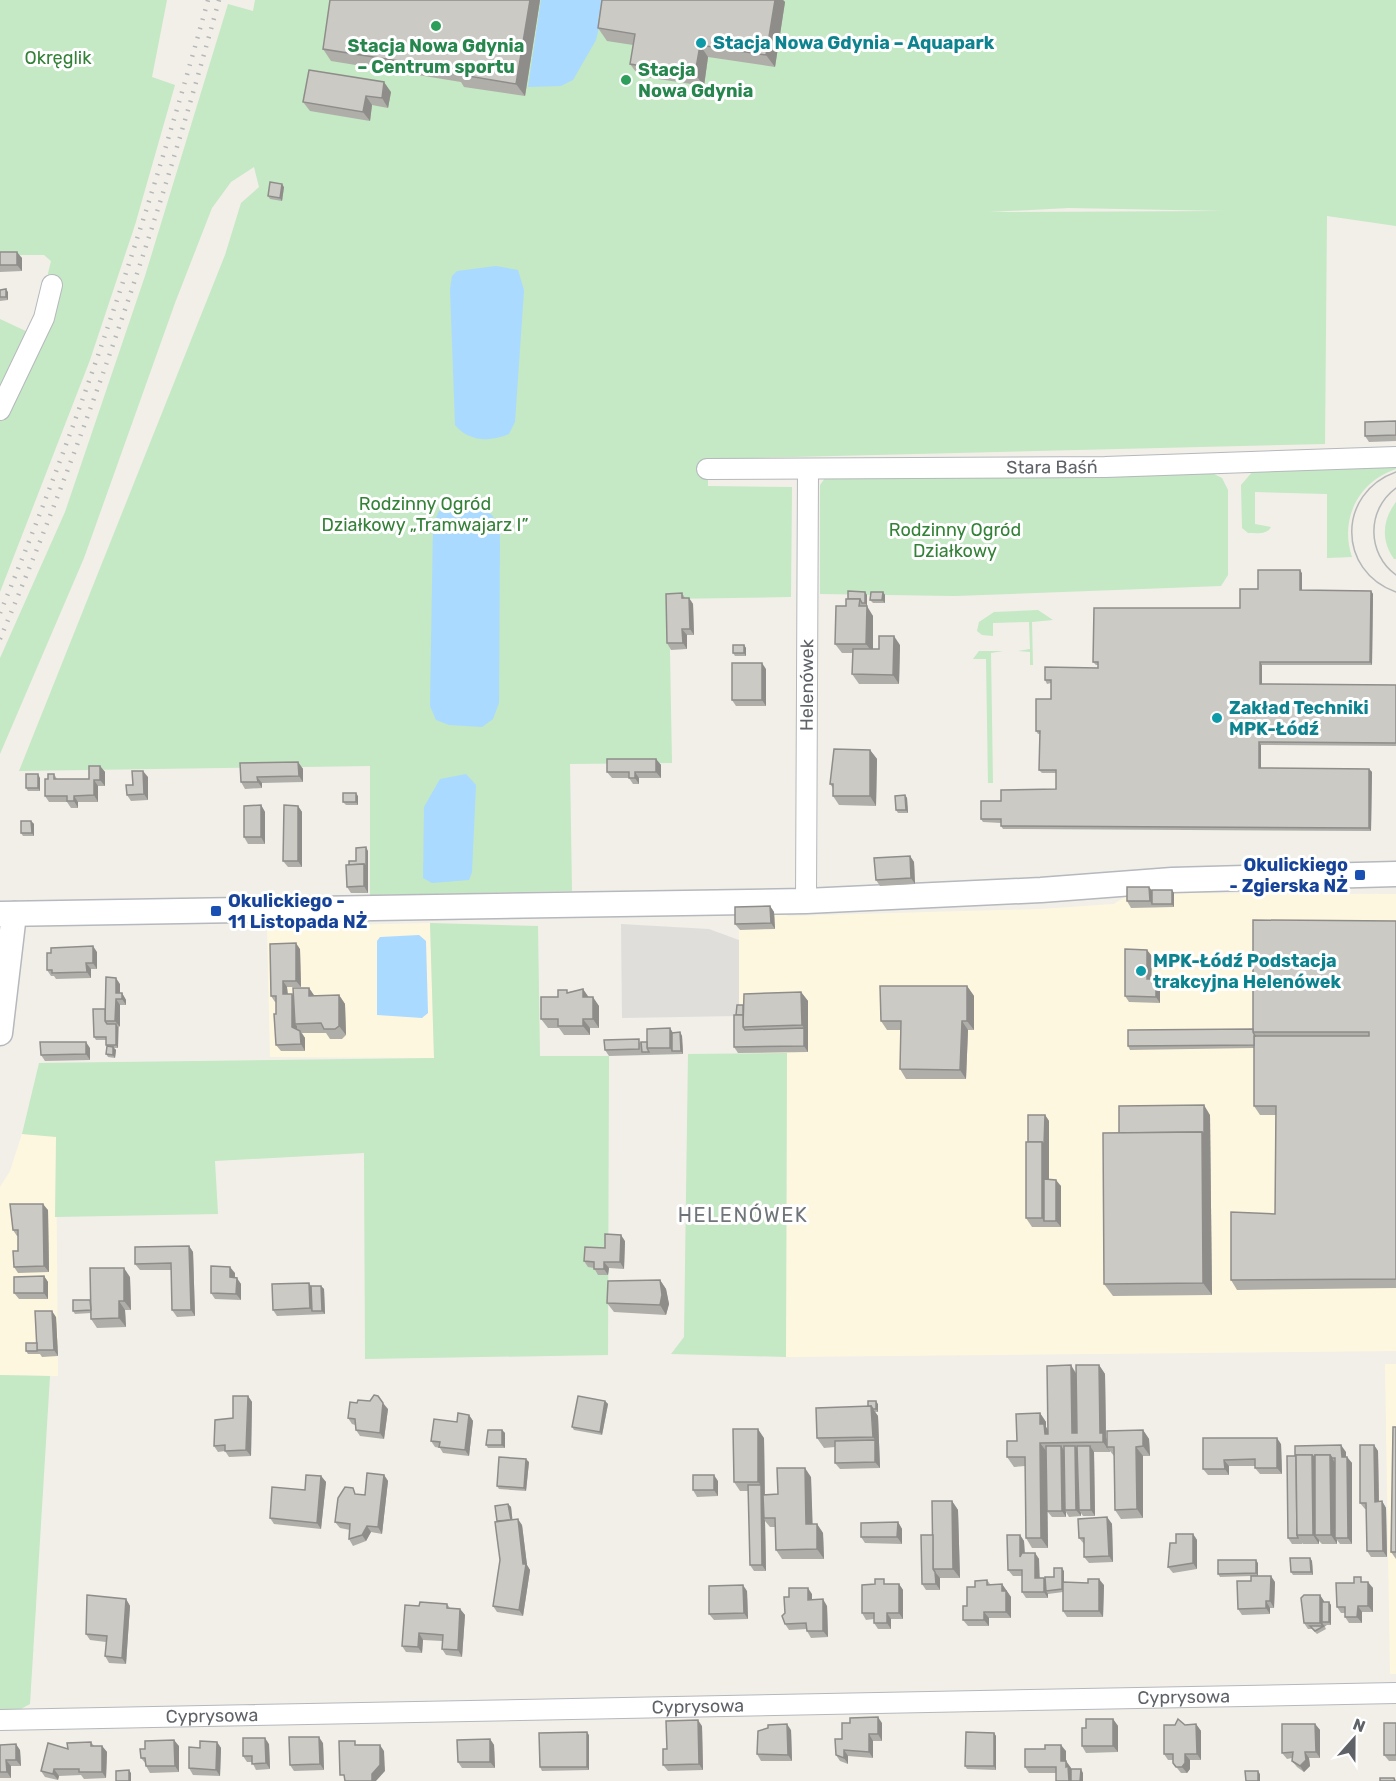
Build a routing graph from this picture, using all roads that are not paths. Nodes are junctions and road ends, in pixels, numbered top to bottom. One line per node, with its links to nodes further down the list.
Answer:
1 (52, 285): 2 (street)
2 (0, 410)
3 (1396, 457): 4 (street, Stara Baśń)
4 (808, 469): 5 (street, Stara Baśń); 7 (street, Helenówek)
5 (707, 470)
6 (1396, 874): 7 (street)
7 (806, 901): 8 (street)
8 (7, 914): 9 (street)
9 (0, 1033)
10 (1396, 1693): 11 (street, Cyprysowa)
11 (0, 1720)

